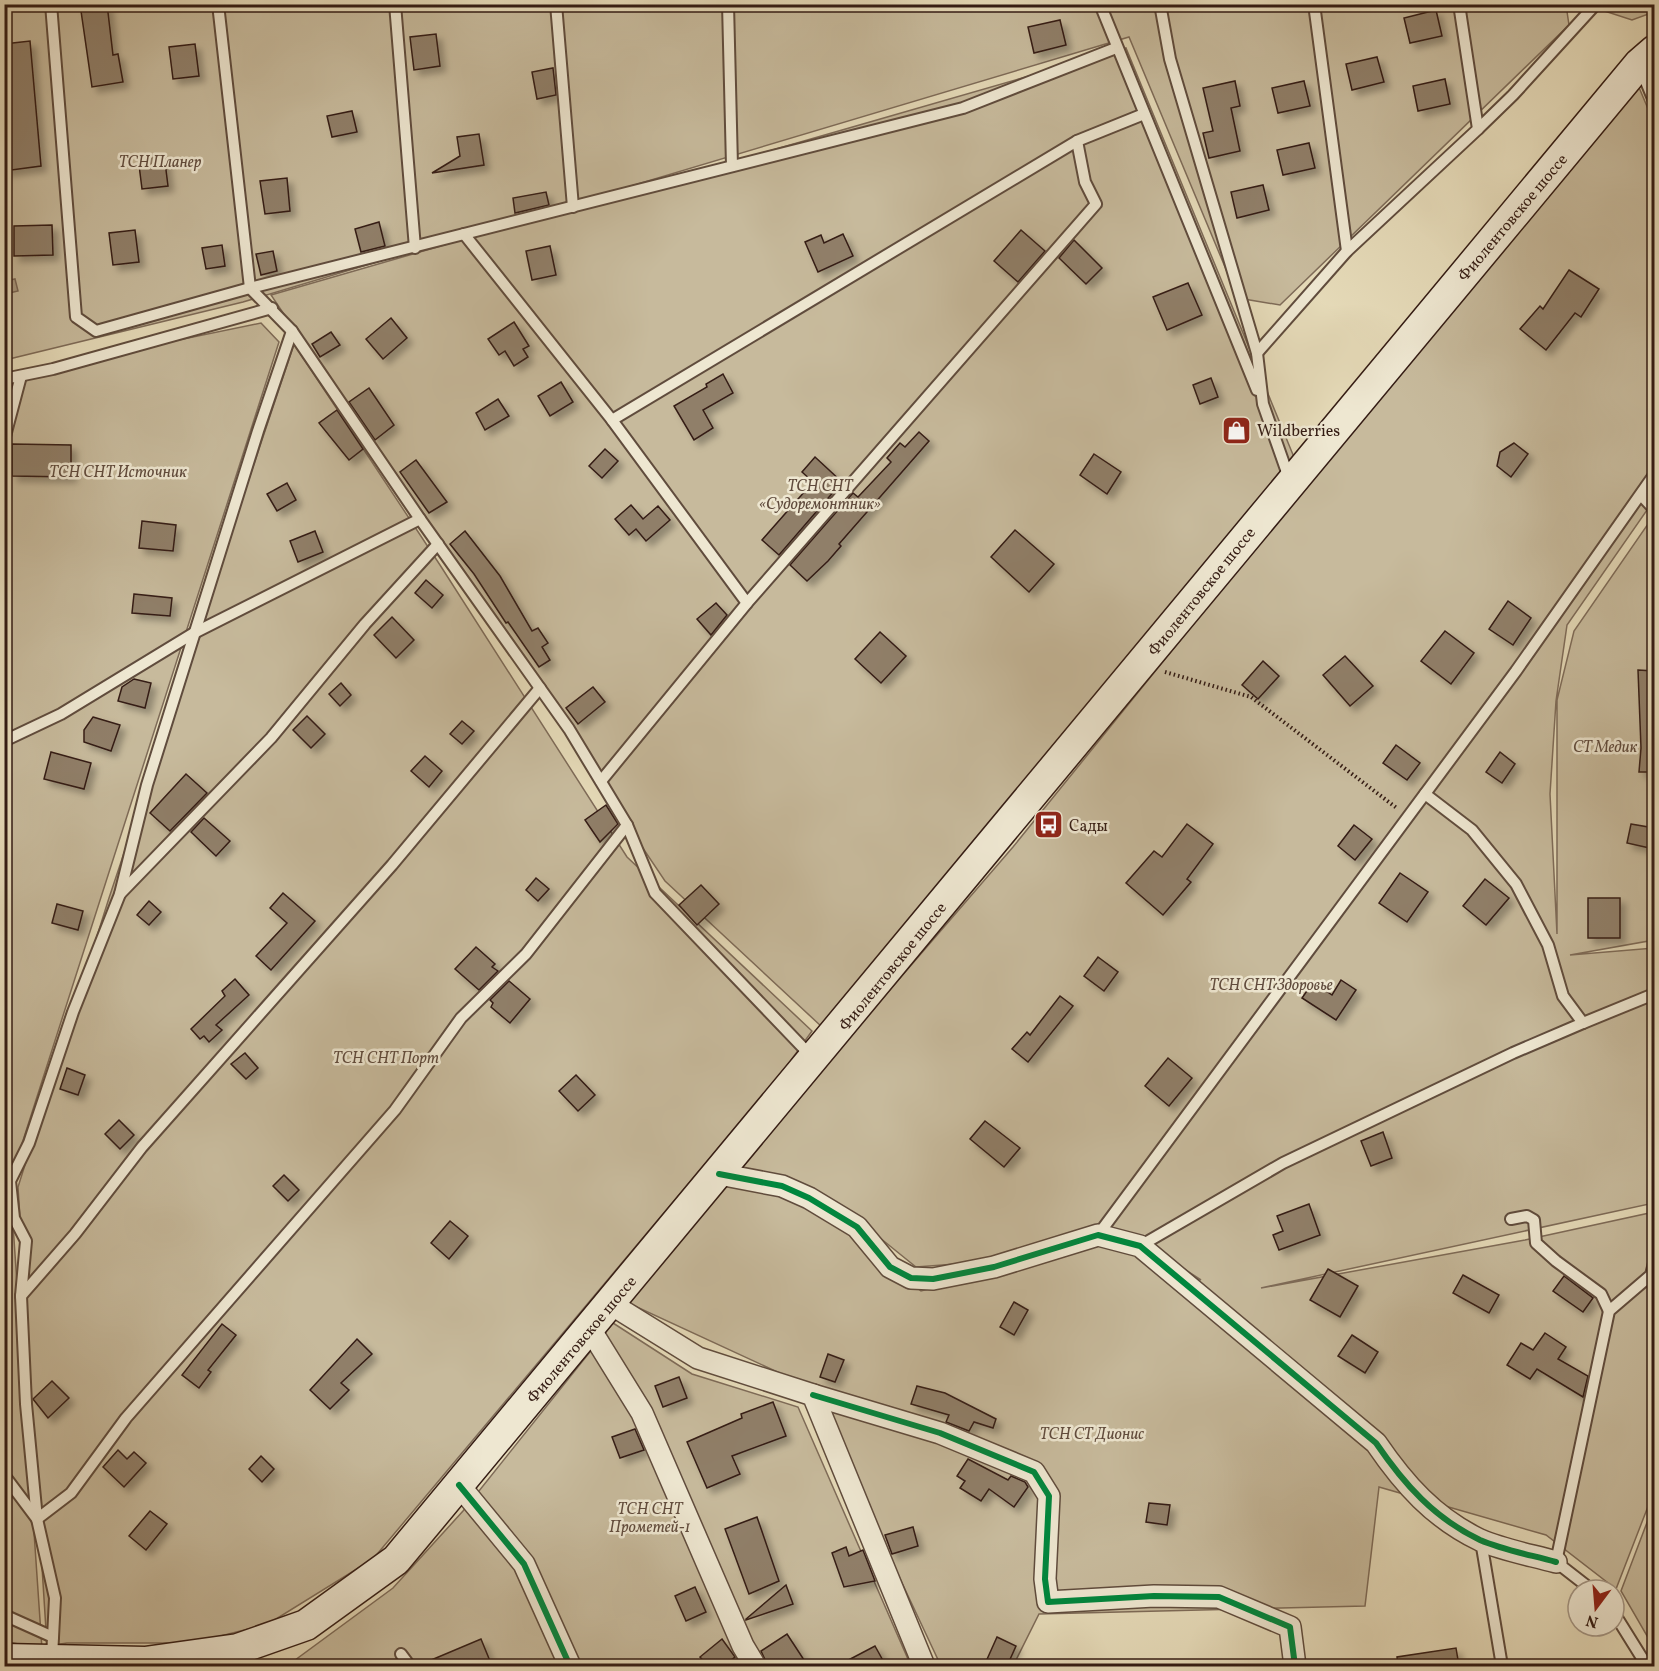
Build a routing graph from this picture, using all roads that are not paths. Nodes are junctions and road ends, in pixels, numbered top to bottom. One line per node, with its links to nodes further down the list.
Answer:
1 (51, 4): 22 (lane)
2 (218, 4): 22 (lane)
3 (395, 4): 20 (lane)
4 (556, 4): 18 (lane)
5 (728, 4): 17 (lane)
6 (1100, 4): 11 (lane)
7 (1160, 4): 25 (lane)
8 (1314, 4): 21 (lane)
9 (1459, 4): 15 (lane)
10 (1596, 4): 15 (lane)
11 (1116, 48): 14 (lane); 17 (lane)
12 (1647, 58): 13 (lane); 32 (main road, Фиолентовское шоссе)
13 (1654, 101)
14 (1143, 114): 16 (lane); 28 (lane)
15 (1478, 129): 21 (lane)
16 (1077, 141): 29 (lane); 37 (lane)
17 (732, 166): 18 (lane)
18 (573, 207): 19 (lane)
19 (464, 234): 20 (lane); 29 (lane)
20 (415, 248): 22 (lane)
21 (1347, 251): 25 (lane)
22 (250, 288): 23 (lane)
23 (272, 308): 24 (lane); 26 (lane)
24 (292, 331): 35 (lane); 38 (lane)
25 (1257, 353): 28 (lane)
26 (21, 376): 27 (lane); 30 (lane)
27 (4, 379)
28 (1263, 404): 32 (lane)
29 (612, 420): 37 (lane)
30 (4, 440)
31 (1654, 475): 33 (lane)
32 (1291, 482): 47 (main road, Фиолентовское шоссе)
33 (1641, 495): 34 (lane); 42 (lane)
34 (1654, 509)
35 (420, 519): 36 (lane); 38 (lane)
36 (438, 544): 39 (lane); 44 (lane)
37 (747, 603): 41 (lane)
38 (194, 633): 40 (lane); 44 (lane)
39 (540, 688): 41 (lane); 53 (lane)
40 (4, 741)
41 (601, 781): 43 (lane)
42 (1425, 794): 46 (lane); 50 (lane)
43 (627, 825): 47 (lane); 60 (lane)
44 (120, 894): 53 (lane)
45 (1654, 994): 46 (lane)
46 (1583, 1023): 51 (lane)
47 (814, 1060): 48 (main road, Фиолентовское шоссе)
48 (719, 1174): 50 (street); 54 (main road, Фиолентовское шоссе)
49 (1511, 1220): 55 (lane)
50 (1098, 1235): 51 (street)
51 (1140, 1246): 61 (street)
52 (1654, 1263): 55 (lane)
53 (21, 1296): 60 (lane)
54 (611, 1304): 56 (main road, Фиолентовское шоссе); 57 (street)
55 (1609, 1311): 62 (lane)
56 (590, 1329): 59 (main road, Фиолентовское шоссе); 73 (street)
57 (813, 1395): 74 (street); 75 (street)
58 (4, 1475): 60 (lane)
59 (459, 1485): 70 (main road, Фиолентовское шоссе); 72 (street)
60 (37, 1519): 66 (lane)
61 (1481, 1540): 62 (street); 76 (lane)
62 (1556, 1562): 63 (lane)
63 (1577, 1578)
64 (4, 1615): 66 (lane)
65 (1626, 1632): 77 (lane)
66 (52, 1649): 68 (main road, Фиолентовское шоссе); 69 (main road, Фиолентовское шоссе)
67 (401, 1653): 71 (lane)
68 (4, 1659)
69 (90, 1664): 70 (main road, Фиолентовское шоссе)
70 (152, 1664)
71 (410, 1666)
72 (570, 1666)
73 (755, 1666)
74 (924, 1666)
75 (1294, 1666)
76 (1502, 1666)
77 (1647, 1666)

